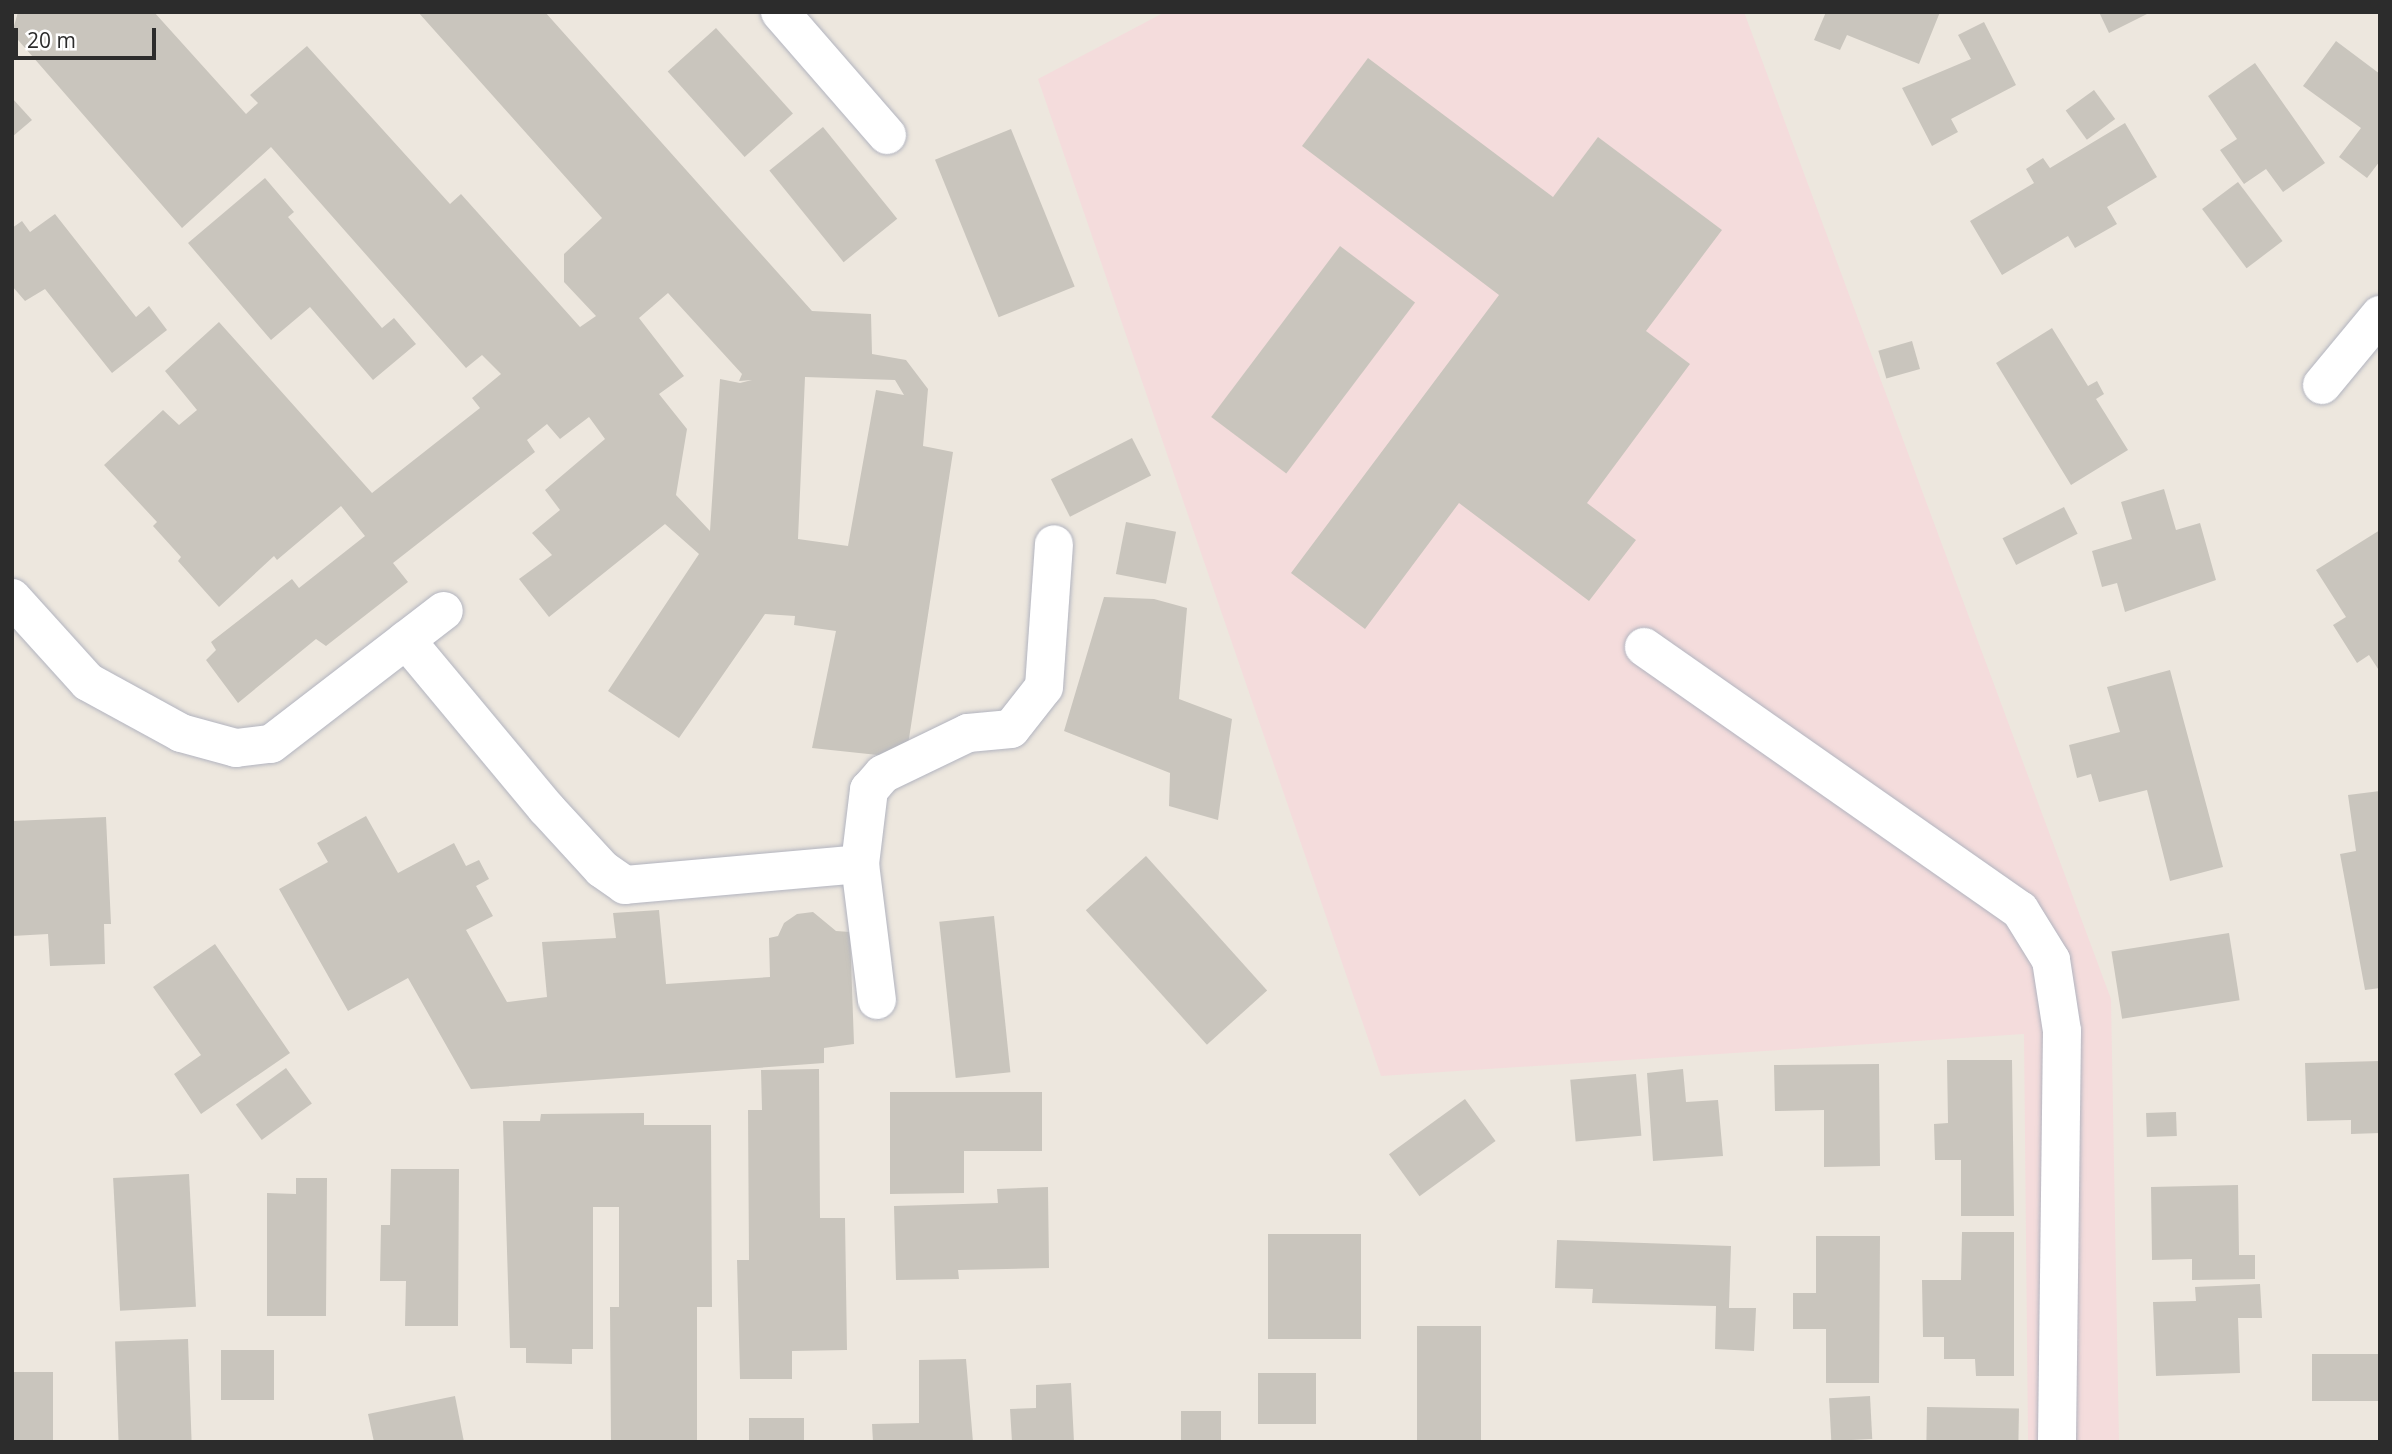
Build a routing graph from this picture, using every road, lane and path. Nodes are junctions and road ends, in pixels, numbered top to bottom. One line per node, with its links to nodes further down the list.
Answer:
1 (780, 12): 2 (street)
2 (887, 135)
3 (2380, 315): 4 (street)
4 (2322, 385)
5 (1054, 544): 10 (street)
6 (12, 598): 8 (street)
7 (444, 611): 8 (street)
8 (407, 640): 10 (street)
9 (1644, 647): 12 (street)
10 (860, 864): 11 (street)
11 (877, 1000)
12 (2057, 1442)

